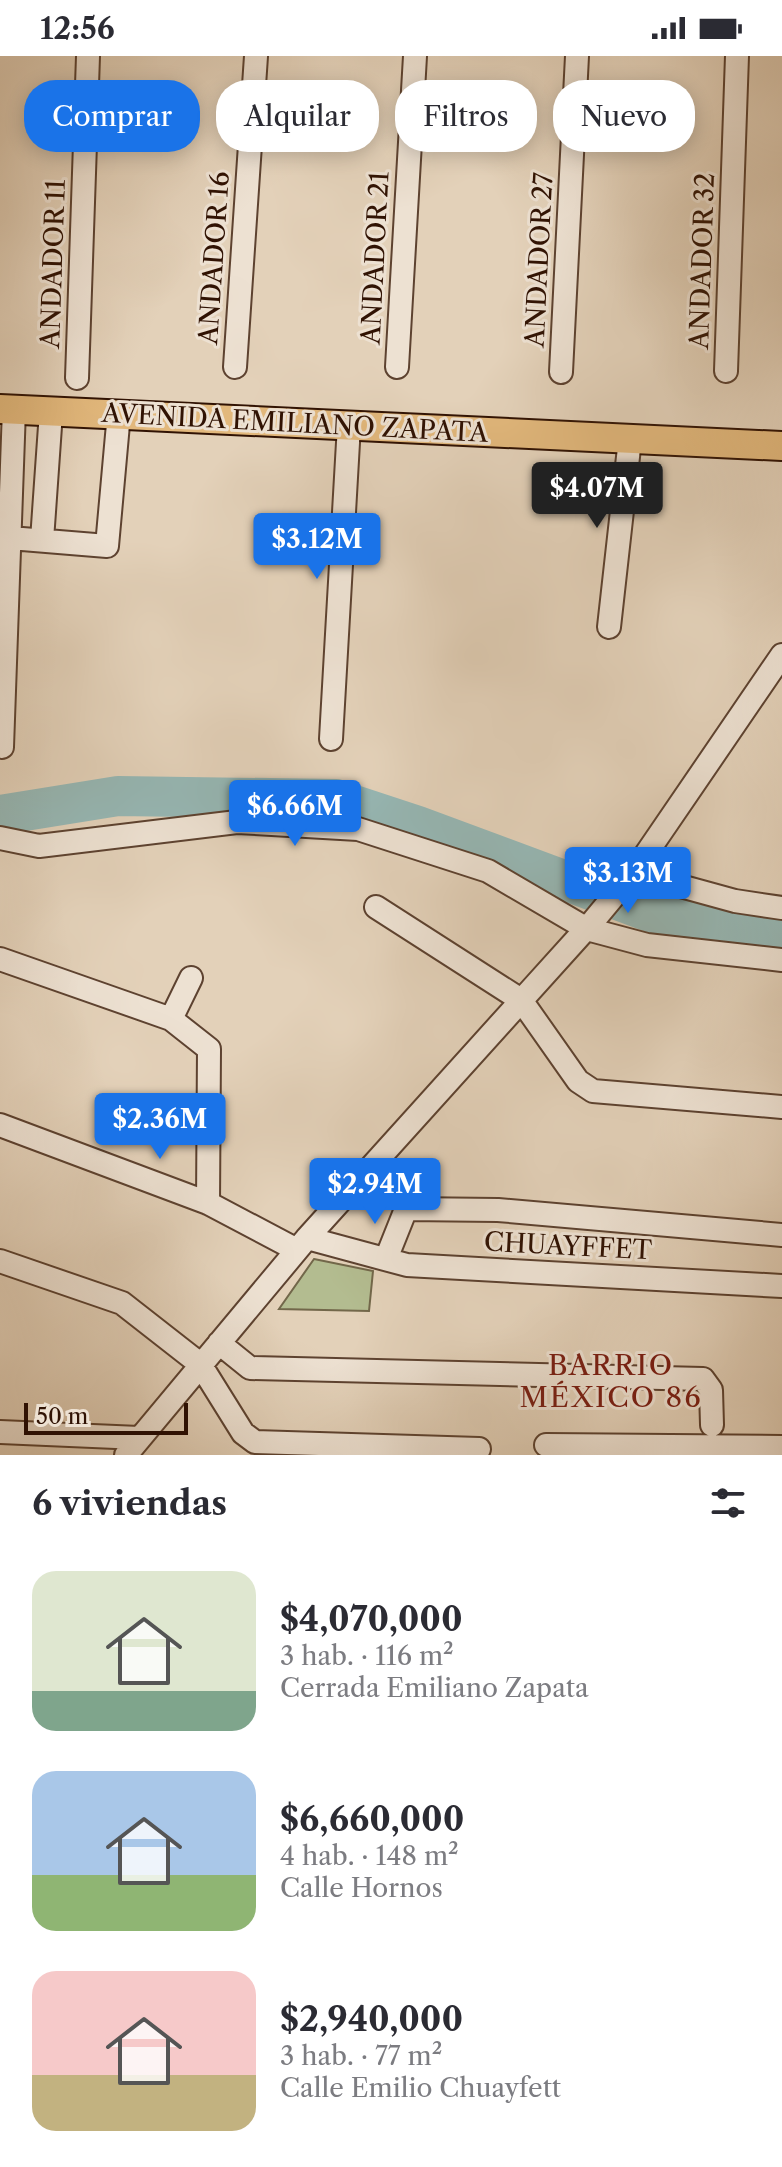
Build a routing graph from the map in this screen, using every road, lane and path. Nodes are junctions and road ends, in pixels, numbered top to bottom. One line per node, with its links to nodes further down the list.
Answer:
1 (88, 56): 10 (street, ANDADOR 11)
2 (256, 56): 6 (street, ANDADOR 16)
3 (415, 56): 7 (street, ANDADOR 21)
4 (577, 56): 9 (street, ANDADOR 27)
5 (737, 56): 8 (street, ANDADOR 32)
6 (235, 367)
7 (397, 367)
8 (726, 371)
9 (561, 372)
10 (77, 378)
11 (7, 409): 12 (main road, AVENIDA EMILIANO ZAPATA); 17 (street)
12 (51, 412): 13 (main road, AVENIDA EMILIANO ZAPATA); 18 (street)
13 (119, 413): 14 (main road, AVENIDA EMILIANO ZAPATA); 18 (street)
14 (349, 425): 15 (main road, AVENIDA EMILIANO ZAPATA); 23 (street)
15 (630, 439): 16 (main road, AVENIDA EMILIANO ZAPATA); 19 (street)
16 (782, 446)
17 (10, 538): 18 (street); 24 (street)
18 (42, 540)
19 (609, 627)
20 (782, 655): 21 (street)
21 (758, 688): 22 (street); 26 (street)
22 (782, 689)
23 (331, 739)
24 (2, 747)
25 (0, 838): 29 (street)
26 (629, 877): 28 (street); 29 (street)
27 (376, 907): 33 (street)
28 (782, 908)
29 (591, 924): 31 (street); 33 (street)
30 (0, 959): 34 (street)
31 (782, 960)
32 (191, 978): 34 (street)
33 (521, 1000): 35 (street); 39 (street)
34 (171, 1019): 37 (street)
35 (782, 1107)
36 (0, 1125): 37 (street, CHUAYFFET)
37 (208, 1203): 39 (street, CHUAYFFET)
38 (782, 1235): 40 (street)
39 (302, 1244): 40 (street, CHUAYFFET); 43 (street)
40 (386, 1259): 42 (street, CHUAYFFET)
41 (0, 1261): 44 (street)
42 (782, 1286)
43 (219, 1343): 44 (street); 45 (street)
44 (200, 1364): 48 (street); 50 (street)
45 (712, 1425)
46 (0, 1432): 48 (street)
47 (546, 1445): 49 (street)
48 (132, 1446)
49 (782, 1447)
50 (479, 1449)

